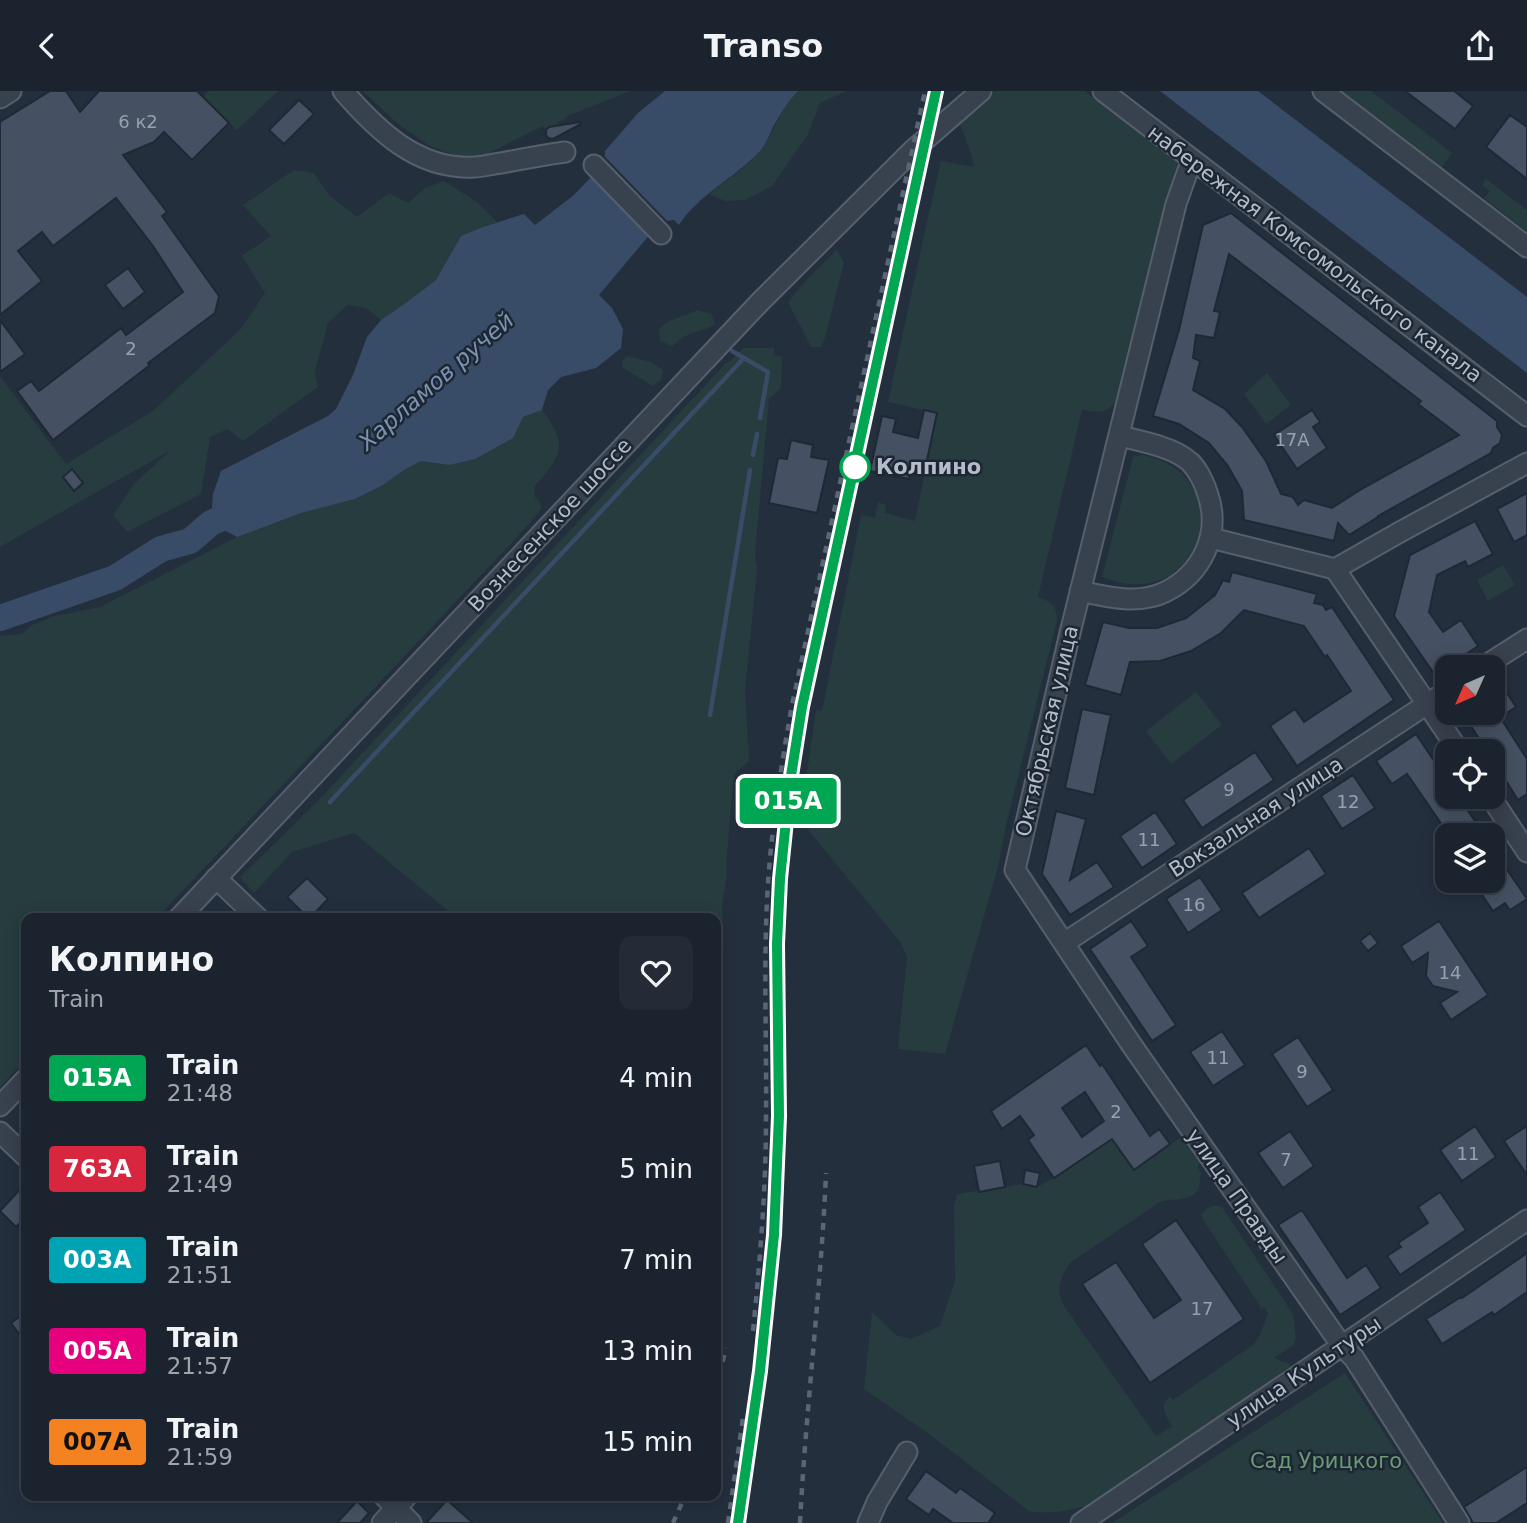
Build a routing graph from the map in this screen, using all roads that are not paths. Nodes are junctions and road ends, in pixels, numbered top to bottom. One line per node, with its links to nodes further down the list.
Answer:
1 (11, 91): 6 (street)
2 (343, 91): 7 (street)
3 (981, 91): 26 (street, Вознесенское шоссе)
4 (1102, 91): 8 (street, набережная Комсомольского канала)
5 (1323, 91): 11 (street)
6 (0, 98)
7 (565, 152)
8 (1192, 159): 12 (street, набережная Комсомольского канала); 13 (street)
9 (594, 165): 10 (street)
10 (661, 234)
11 (1527, 247)
12 (1527, 417)
13 (1120, 436): 15 (street); 17 (street, Октябрьская улица)
14 (1527, 463): 16 (street)
15 (1211, 538): 16 (street); 17 (street)
16 (1335, 569): 21 (street)
17 (1080, 591): 25 (street, Октябрьская улица)
18 (1527, 639): 19 (street)
19 (1502, 655)
20 (1435, 699): 21 (street, Вокзальная улица)
21 (1428, 703): 22 (street); 29 (street, Вокзальная улица)
22 (1451, 739)
23 (1499, 809): 24 (street)
24 (1527, 852)
25 (1015, 870): 29 (street, улица Правды)
26 (216, 878): 27 (street, Вознесенское шоссе); 28 (street)
27 (184, 913)
28 (253, 913)
29 (1064, 943): 35 (street, улица Правды)
30 (21, 1084): 31 (street)
31 (0, 1106)
32 (0, 1132): 33 (street)
33 (21, 1152)
34 (1527, 1220): 35 (street, улица Культуры)
35 (1342, 1346): 42 (street, улица Культуры); 43 (street, улица Правды)
36 (907, 1452): 41 (street)
37 (395, 1501): 39 (street)
38 (397, 1501): 40 (street)
39 (382, 1523)
40 (411, 1523)
41 (868, 1523)
42 (1081, 1523)
43 (1458, 1523)

